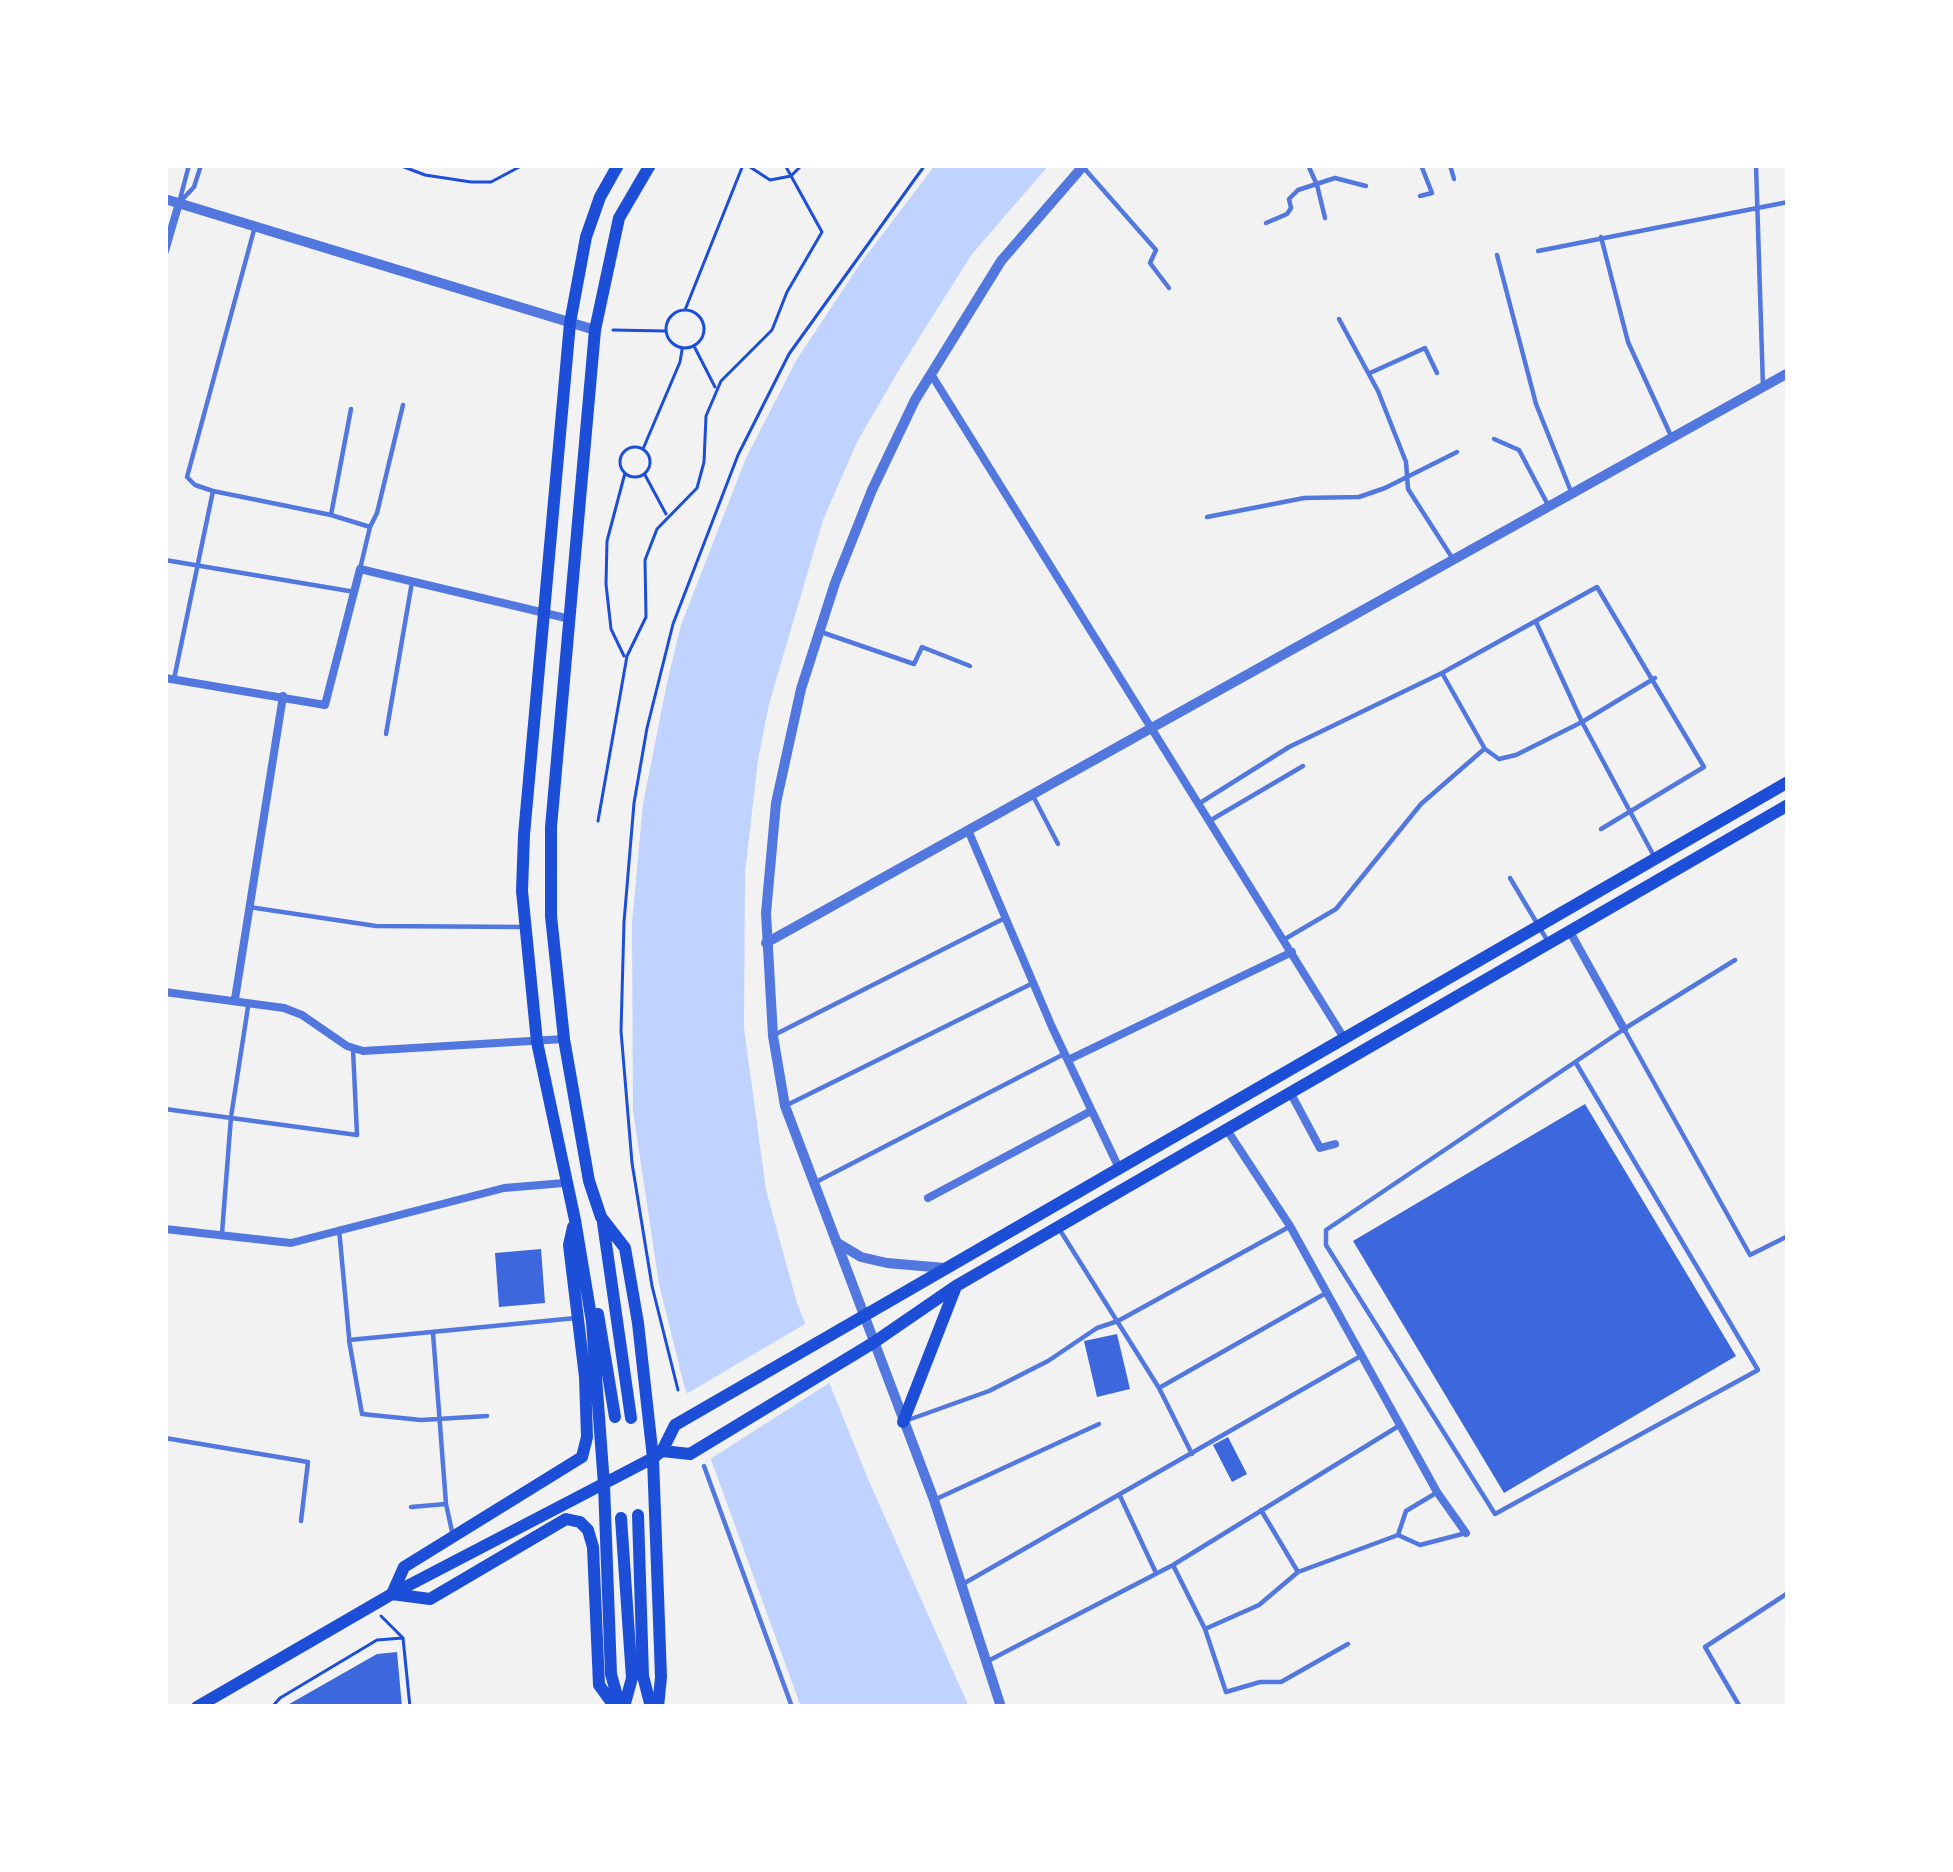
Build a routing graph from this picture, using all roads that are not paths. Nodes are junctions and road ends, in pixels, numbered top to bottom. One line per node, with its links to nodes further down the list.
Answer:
1 (189, 165): 15 (lane)
2 (201, 165): 15 (lane)
3 (618, 165): 27 (main road)
4 (650, 165): 28 (main road)
5 (1308, 165): 11 (lane)
6 (1420, 165): 13 (lane)
7 (1450, 165): 10 (lane)
8 (1756, 165): 17 (lane)
9 (1083, 166): 25 (lane); 31 (street)
10 (1454, 178)
11 (1317, 184): 12 (lane); 18 (lane); 19 (lane)
12 (1366, 186)
13 (1420, 196)
14 (165, 199): 15 (street)
15 (179, 202): 20 (street); 22 (street)
16 (1788, 202): 17 (lane)
17 (1754, 207): 21 (lane); 33 (lane)
18 (1324, 218)
19 (1266, 224)
20 (255, 226): 27 (street); 40 (lane)
21 (1601, 237): 23 (lane); 36 (lane)
22 (165, 251)
23 (1538, 251)
24 (1496, 256): 41 (lane)
25 (1168, 288)
26 (1339, 319): 29 (lane)
27 (570, 322): 28 (street); 52 (main road)
28 (595, 330): 53 (main road)
29 (1370, 373): 30 (lane); 39 (lane)
30 (1437, 373)
31 (931, 374): 55 (street); 62 (street)
32 (1788, 374): 33 (street)
33 (1763, 387): 36 (street)
34 (403, 405): 45 (lane)
35 (352, 410): 43 (lane)
36 (1672, 438): 41 (street)
37 (1494, 439): 42 (lane)
38 (1457, 452): 39 (lane)
39 (1406, 476): 44 (lane); 47 (lane)
40 (213, 491): 43 (lane); 48 (lane)
41 (1572, 494): 42 (street)
42 (1548, 506): 47 (street)
43 (331, 515): 45 (lane)
44 (1207, 517)
45 (370, 527): 49 (lane)
46 (165, 560): 48 (lane)
47 (1454, 560): 62 (street)
48 (197, 564): 51 (lane); 58 (lane)
49 (360, 569): 50 (street); 51 (street)
50 (412, 582): 52 (street); 63 (lane)
51 (355, 592): 60 (street)
52 (544, 613): 53 (street); 80 (main road)
53 (570, 619): 94 (main road)
54 (1534, 620): 57 (lane); 59 (lane); 61 (lane)
55 (818, 631): 56 (lane); 84 (street)
56 (970, 666)
57 (1442, 673): 64 (lane); 68 (lane)
58 (169, 678): 60 (street)
59 (1655, 678): 61 (lane); 70 (lane)
60 (283, 696): 77 (street)
61 (1582, 722): 64 (lane); 70 (lane)
62 (1154, 729): 67 (street); 68 (street)
63 (386, 734)
64 (1485, 749): 82 (lane)
65 (1303, 766): 71 (lane)
66 (1788, 782): 75 (main road)
67 (1032, 794): 73 (street); 74 (lane)
68 (1200, 803): 71 (street)
69 (1788, 805): 81 (main road)
70 (1629, 814): 72 (lane); 75 (lane)
71 (1211, 820): 82 (street)
72 (1601, 829)
73 (968, 830): 78 (street); 84 (street)
74 (1058, 844)
75 (1655, 858): 79 (main road)
76 (1510, 878): 79 (lane)
77 (249, 907): 80 (lane); 89 (street)
78 (1006, 917): 87 (street); 92 (lane)
79 (1539, 926): 83 (lane); 93 (main road)
80 (525, 927): 95 (main road)
81 (1569, 930): 83 (main road); 91 (street)
82 (1285, 939): 85 (street)
83 (1548, 942): 97 (main road)
84 (766, 943): 92 (street)
85 (1292, 952): 93 (street); 98 (street)
86 (1736, 960): 91 (lane)
87 (1034, 982): 98 (street); 101 (lane)
88 (165, 992): 89 (street)
89 (235, 999): 90 (street)
90 (249, 1001): 96 (street); 104 (lane)
91 (1624, 1028): 99 (lane); 118 (lane)
92 (773, 1036): 101 (street)
93 (1344, 1038): 97 (street); 107 (main road)
94 (564, 1039): 95 (street); 111 (main road)
95 (537, 1042): 96 (street); 108 (main road)
96 (353, 1049): 104 (lane)
97 (1353, 1053): 100 (main road)
98 (1066, 1057): 103 (street); 109 (lane)
99 (1576, 1063): 99 (lane)
100 (1289, 1091): 105 (main road); 106 (street)
101 (785, 1106): 109 (street)
102 (165, 1109): 104 (lane)
103 (1091, 1111): 107 (street); 110 (street)
104 (231, 1118): 117 (lane)
105 (1226, 1129): 113 (street); 114 (main road)
106 (1335, 1144)
107 (1118, 1166): 120 (main road)
108 (564, 1184): 112 (main road); 116 (street)
109 (813, 1184): 119 (street)
110 (928, 1198)
111 (601, 1217): 133 (main road); 140 (main road)
112 (575, 1220): 124 (main road); 132 (main road); 142 (main road)
113 (1290, 1226): 122 (street); 125 (lane)
114 (1058, 1227): 121 (main road); 125 (lane)
115 (165, 1229): 117 (street)
116 (339, 1229): 117 (street); 127 (lane)
117 (222, 1236)
118 (1788, 1236)
119 (836, 1242): 120 (street); 123 (street)
120 (945, 1268): 123 (main road)
121 (956, 1286): 128 (main road); 135 (main road)
122 (1328, 1292): 129 (street); 130 (lane)
123 (863, 1315): 128 (street); 140 (main road)
124 (576, 1318): 126 (lane); 154 (main road)
125 (1118, 1321): 130 (lane); 135 (lane)
126 (433, 1333): 127 (lane); 134 (lane)
127 (349, 1340): 134 (lane)
128 (873, 1342): 135 (street); 140 (main road)
129 (1360, 1356): 137 (street); 139 (lane)
130 (1159, 1388): 139 (lane)
131 (487, 1416): 134 (lane)
132 (615, 1417)
133 (631, 1418)
134 (442, 1420): 146 (lane)
135 (903, 1422): 145 (street)
136 (1099, 1424): 145 (lane)
137 (1400, 1426): 143 (street); 148 (lane)
138 (165, 1438): 151 (lane)
139 (1192, 1454): 144 (lane)
140 (658, 1455): 142 (main road); 166 (main road)
141 (704, 1466): 167 (lane)
142 (604, 1485): 160 (main road); 165 (main road)
143 (1437, 1492): 152 (street); 153 (lane)
144 (1120, 1496): 157 (lane); 158 (lane)
145 (934, 1500): 158 (street)
146 (446, 1504): 147 (lane); 154 (lane)
147 (411, 1507)
148 (1261, 1510): 155 (lane); 156 (lane)
149 (638, 1515): 166 (main road)
150 (621, 1518): 165 (main road)
151 (301, 1521)
152 (1466, 1533): 153 (lane)
153 (1397, 1535): 156 (lane)
154 (453, 1538): 160 (main road)
155 (1173, 1565): 157 (lane); 161 (lane)
156 (1298, 1572): 161 (lane)
157 (1156, 1573): 163 (lane)
158 (963, 1584): 163 (street)
159 (1788, 1593): 169 (lane)
160 (392, 1594): 164 (main road); 165 (main road)
161 (1205, 1629): 162 (lane)
162 (1348, 1644)
163 (986, 1662): 168 (street)
164 (197, 1707)
165 (620, 1707)
166 (654, 1707)
167 (792, 1707)
168 (1001, 1707)
169 (1740, 1707)

